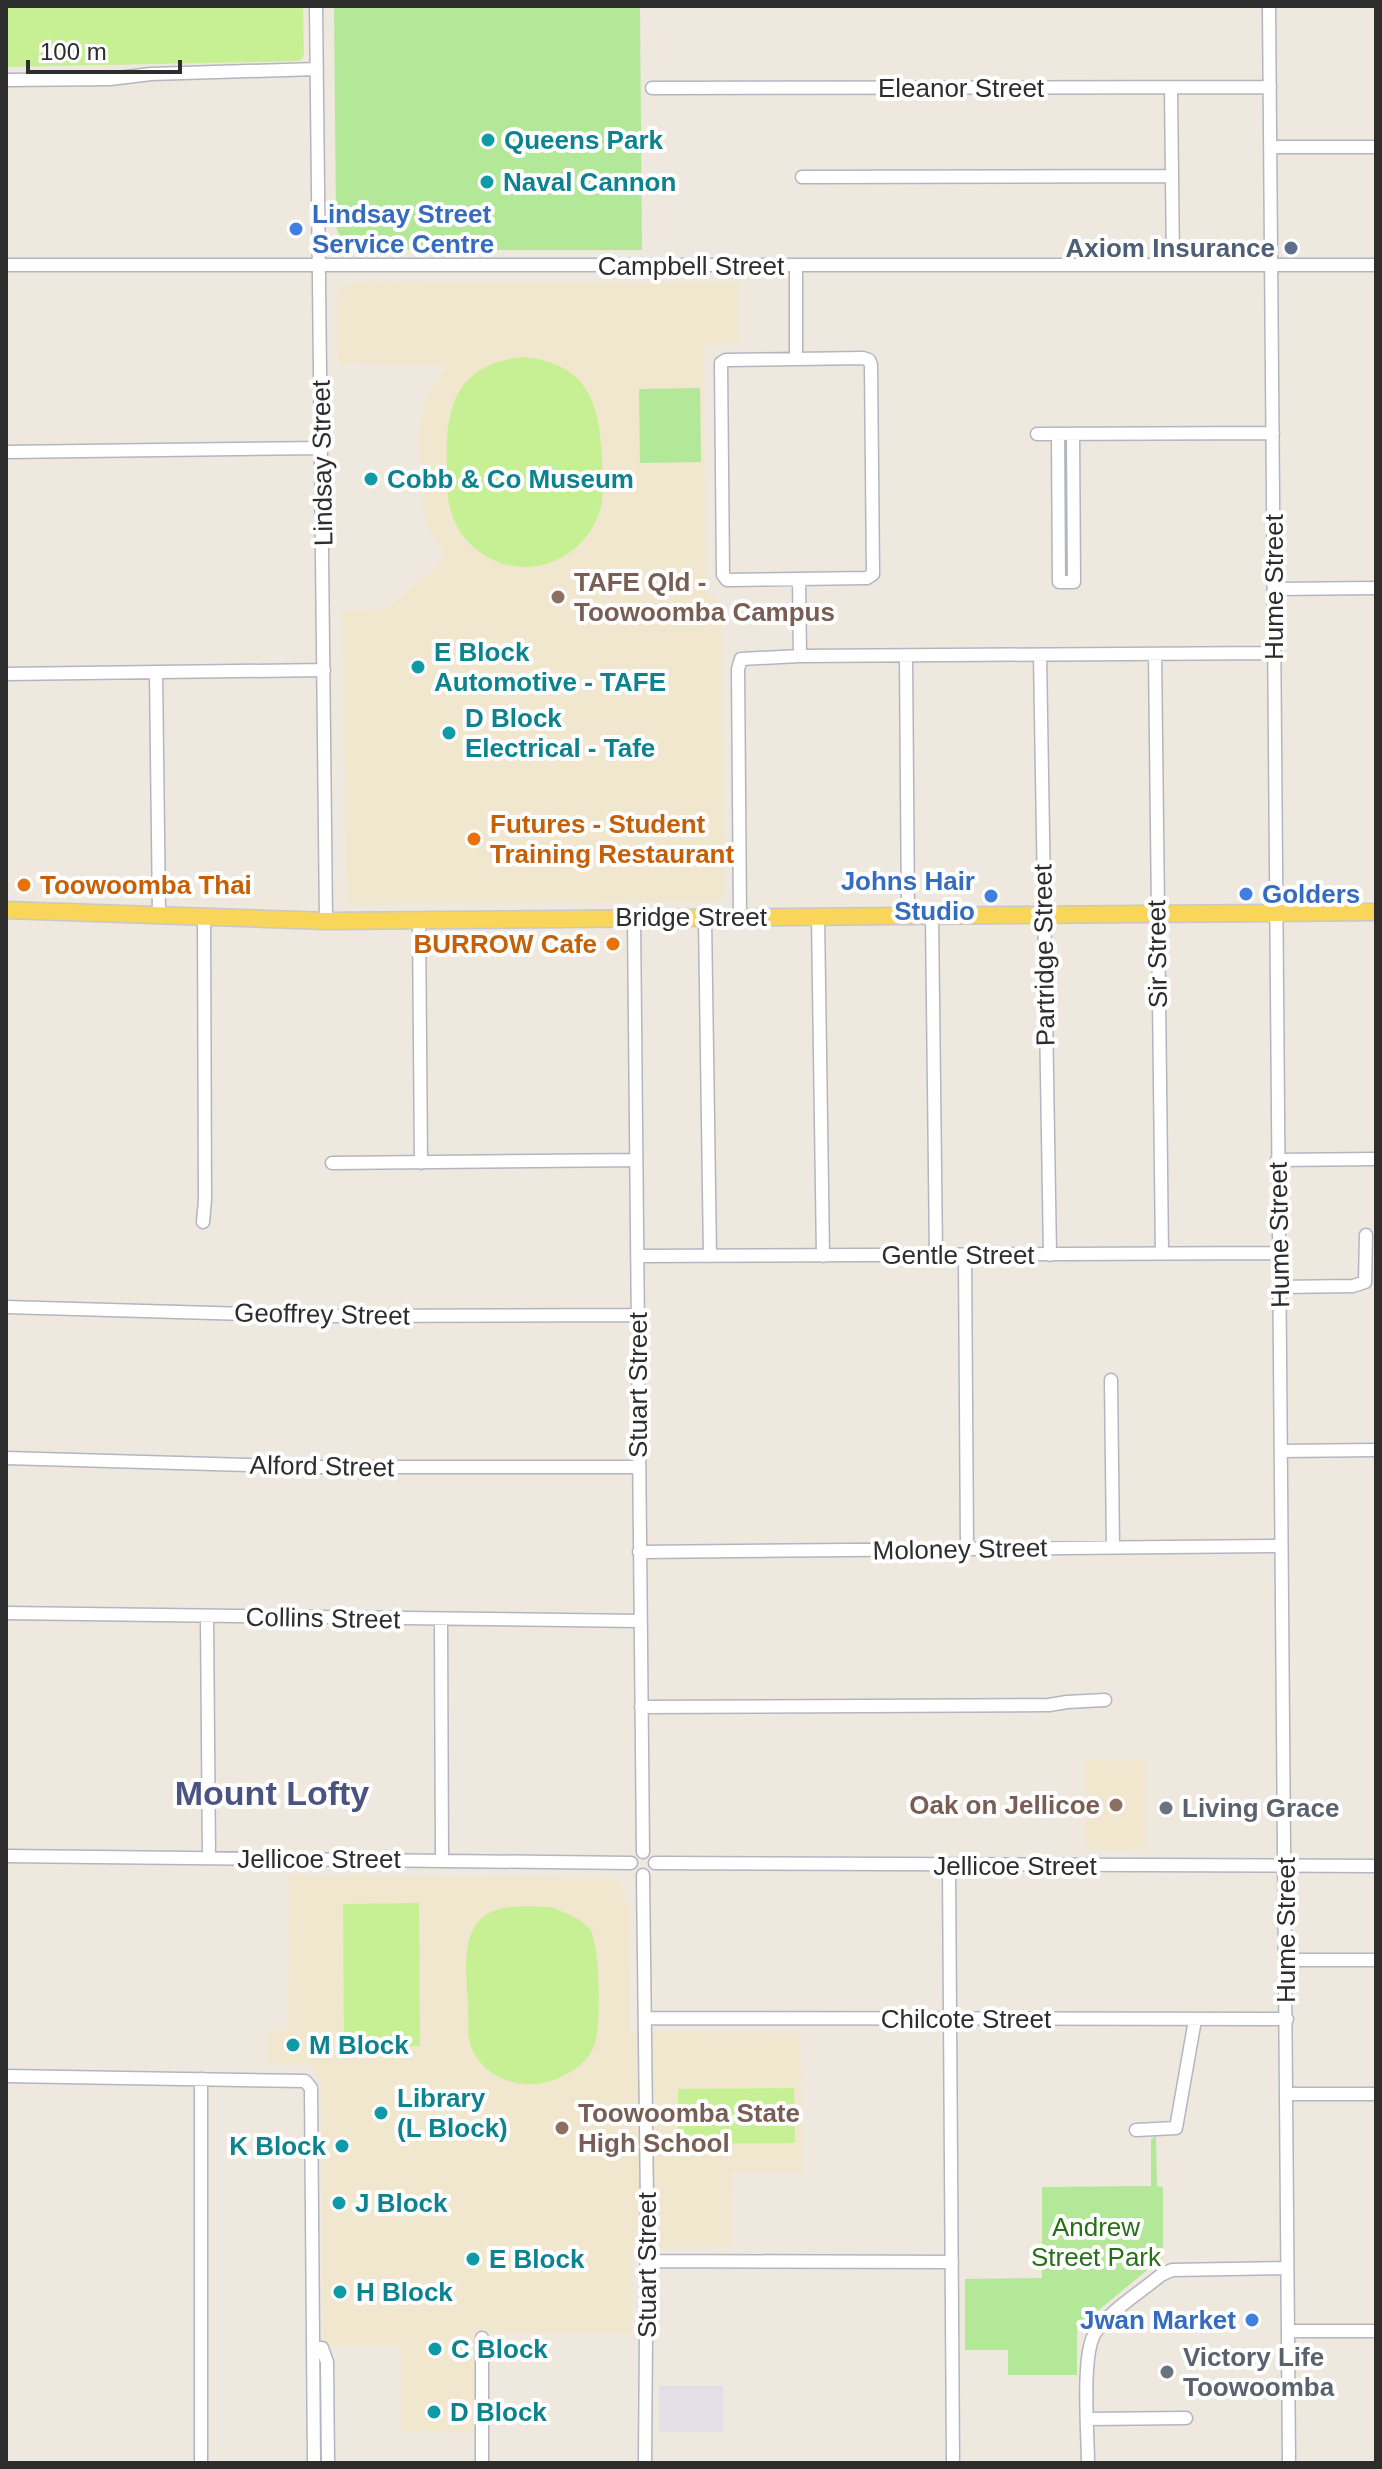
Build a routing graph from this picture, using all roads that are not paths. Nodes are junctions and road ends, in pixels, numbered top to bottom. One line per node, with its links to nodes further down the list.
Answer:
1 (316, 6): 3 (street, Lindsay Street)
2 (1269, 6): 5 (street, Hume Street)
3 (317, 69): 4 (street); 12 (street, Lindsay Street)
4 (6, 80)
5 (1270, 87): 7 (street, Eleanor Street); 8 (street, Hume Street)
6 (652, 88): 7 (street, Eleanor Street)
7 (1171, 88): 10 (street)
8 (1271, 147): 9 (street); 16 (street, Hume Street)
9 (1376, 147)
10 (1171, 176): 11 (street); 15 (street)
11 (802, 177)
12 (320, 264): 13 (street, Campbell Street); 14 (street, Campbell Street); 23 (street, Lindsay Street)
13 (6, 265)
14 (796, 265): 15 (street, Campbell Street); 18 (street)
15 (1173, 265): 16 (street, Campbell Street)
16 (1272, 265): 17 (street, Campbell Street); 19 (street, Hume Street)
17 (1376, 265)
18 (796, 359): 25 (street); 25 (street)
19 (1273, 433): 22 (street); 27 (street, Hume Street)
20 (1037, 434): 21 (street)
21 (1058, 434): 22 (street); 22 (street)
22 (1073, 434)
23 (321, 448): 24 (street); 33 (street, Lindsay Street)
24 (6, 452)
25 (799, 579): 31 (street)
26 (1376, 588): 27 (street)
27 (1274, 589): 28 (street, Hume Street)
28 (1274, 653): 29 (street); 38 (street, Hume Street)
29 (1155, 654): 30 (street); 40 (street, Sir Street)
30 (1040, 655): 32 (street); 39 (street, Partridge Street)
31 (800, 656): 32 (street); 45 (street)
32 (906, 656): 42 (street)
33 (324, 670): 34 (street); 50 (street, Lindsay Street)
34 (156, 672): 35 (street); 41 (street)
35 (6, 674)
36 (6, 910): 41 (main road, Bridge Street)
37 (1376, 912): 38 (main road, Bridge Street)
38 (1275, 913): 40 (main road, Bridge Street); 53 (street, Hume Street)
39 (1043, 915): 40 (main road, Bridge Street); 43 (main road, Bridge Street); 62 (street, Partridge Street)
40 (1157, 915): 59 (street, Sir Street)
41 (159, 916): 44 (main road, Bridge Street)
42 (908, 916): 43 (main road, Bridge Street); 46 (main road, Bridge Street)
43 (932, 916): 60 (street)
44 (204, 917): 50 (main road, Bridge Street); 56 (street)
45 (740, 917): 46 (main road, Bridge Street); 48 (main road, Bridge Street)
46 (818, 917): 65 (street)
47 (634, 918): 48 (main road, Bridge Street); 49 (main road, Bridge Street); 52 (street, Stuart Street)
48 (705, 918): 64 (street)
49 (419, 920): 50 (main road, Bridge Street); 55 (street)
50 (326, 921)
51 (1376, 1159): 53 (street)
52 (636, 1160): 55 (street); 63 (street, Stuart Street)
53 (1277, 1160): 58 (street, Hume Street)
54 (332, 1163): 55 (street)
55 (421, 1163)
56 (203, 1222)
57 (1366, 1235): 66 (street)
58 (1279, 1253): 59 (street, Gentle Street); 66 (street, Hume Street)
59 (1162, 1254): 62 (street, Gentle Street)
60 (936, 1255): 61 (street, Gentle Street); 65 (street, Gentle Street)
61 (965, 1255): 62 (street, Gentle Street); 76 (street)
62 (1050, 1255)
63 (637, 1256): 64 (street, Gentle Street); 68 (street, Stuart Street)
64 (710, 1256): 65 (street, Gentle Street)
65 (823, 1256)
66 (1280, 1287): 71 (street, Hume Street)
67 (6, 1307): 68 (street, Geoffrey Street)
68 (638, 1315): 73 (street, Stuart Street)
69 (1111, 1380): 75 (street)
70 (1376, 1450): 71 (street)
71 (1281, 1451): 74 (street, Hume Street)
72 (6, 1458): 73 (street, Alford Street)
73 (639, 1467): 77 (street, Stuart Street)
74 (1281, 1546): 75 (street, Moloney Street); 93 (street, Hume Street)
75 (1113, 1547): 76 (street, Moloney Street)
76 (967, 1549): 77 (street, Moloney Street)
77 (639, 1552): 81 (street, Stuart Street)
78 (6, 1613): 79 (street, Collins Street)
79 (207, 1617): 80 (street, Collins Street); 88 (street)
80 (441, 1620): 81 (street, Collins Street); 89 (street)
81 (640, 1621): 84 (street, Stuart Street)
82 (1105, 1700): 83 (street)
83 (1090, 1701): 84 (street); 85 (street)
84 (641, 1707): 86 (street, Stuart Street)
85 (1090, 1717)
86 (643, 1852): 90 (street); 91 (street)
87 (6, 1856): 88 (street, Jellicoe Street)
88 (209, 1858): 89 (street, Jellicoe Street)
89 (442, 1860): 90 (street, Jellicoe Street)
90 (631, 1863): 95 (street)
91 (655, 1863): 92 (street, Jellicoe Street); 95 (street)
92 (949, 1866): 93 (street, Jellicoe Street); 99 (street)
93 (1286, 1866): 94 (street, Jellicoe Street); 96 (street, Hume Street)
94 (1376, 1866)
95 (643, 1875): 98 (street, Stuart Street)
96 (1287, 1960): 97 (street); 100 (street, Hume Street)
97 (1376, 1960)
98 (645, 2018): 99 (street, Chilcote Street); 107 (street, Stuart Street)
99 (950, 2019): 101 (street, Chilcote Street); 108 (street)
100 (1287, 2019): 101 (street, Chilcote Street); 104 (street, Hume Street)
101 (1195, 2020): 106 (street)
102 (6, 2076): 103 (street)
103 (201, 2079): 113 (street); 116 (street)
104 (1287, 2094): 105 (street); 109 (street, Hume Street)
105 (1376, 2094)
106 (1136, 2130)
107 (648, 2261): 108 (street); 120 (street, Stuart Street)
108 (952, 2262): 121 (street)
109 (1287, 2268): 110 (street, Hume Street); 115 (street)
110 (1288, 2331): 111 (street); 123 (street, Hume Street)
111 (1376, 2331)
112 (482, 2338): 119 (street)
113 (314, 2347): 117 (street); 118 (street)
114 (1186, 2418): 115 (street)
115 (1088, 2419): 122 (street)
116 (201, 2463)
117 (314, 2463)
118 (328, 2463)
119 (482, 2463)
120 (645, 2463)
121 (953, 2463)
122 (1088, 2463)
123 (1289, 2463)

